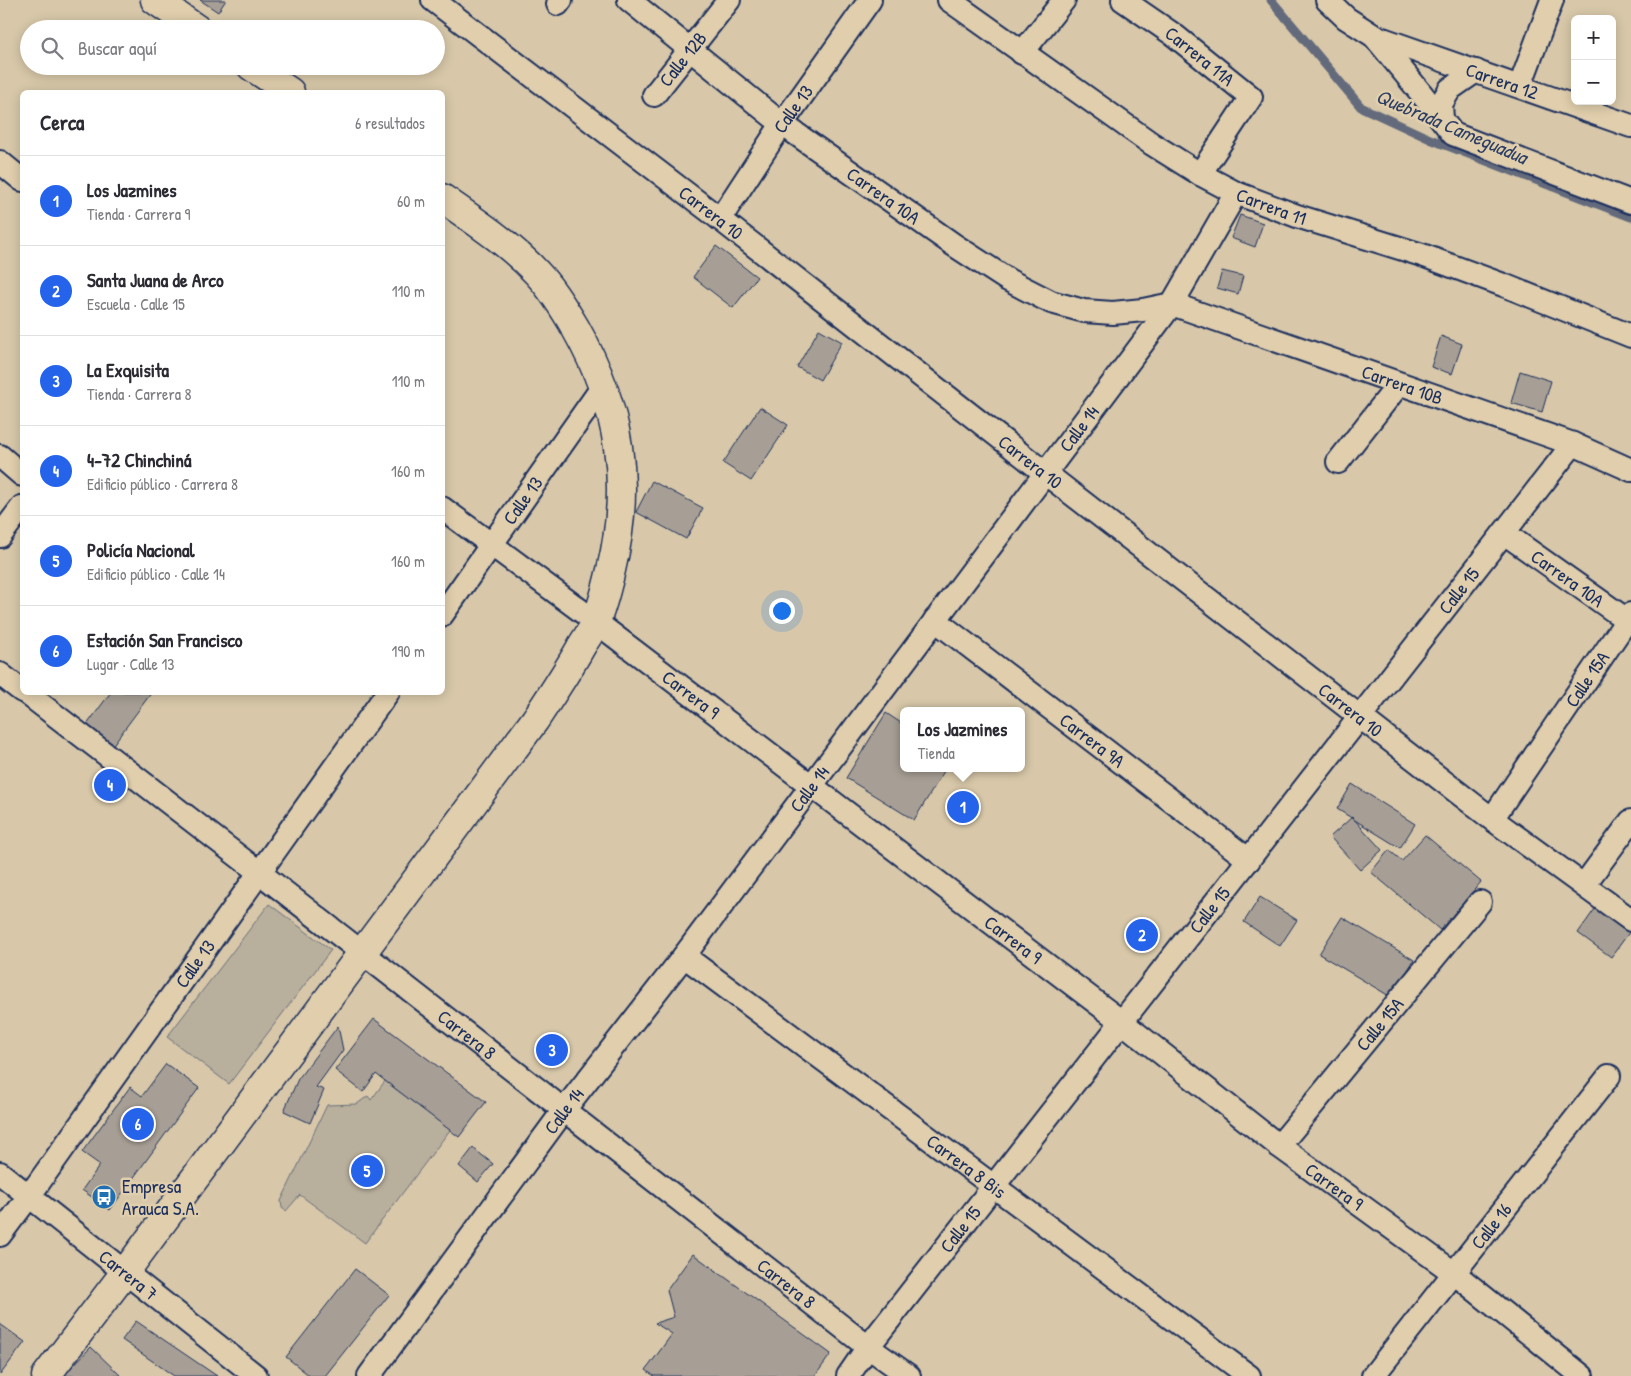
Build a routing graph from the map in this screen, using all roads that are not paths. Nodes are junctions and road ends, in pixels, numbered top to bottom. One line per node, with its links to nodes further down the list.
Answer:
1 (155, 0): 12 (main road)
2 (433, 0): 30 (street, Carrera 10)
3 (629, 0): 14 (street, Carrera 10A)
4 (730, 0): 14 (street, Calle 12B)
5 (870, 0): 22 (street, Calle 13)
6 (949, 0): 15 (street, Carrera 11)
7 (1064, 0): 15 (street)
8 (1123, 0): 25 (street, Carrera 11A)
9 (1327, 0): 11 (street, Carrera 12)
10 (1552, 0): 18 (street)
11 (1350, 9): 13 (street, Carrera 12)
12 (184, 20)
13 (1374, 36): 16 (street, Carrera 12); 21 (street, Carrera 12)
14 (690, 50): 20 (street, Calle 12B); 22 (street, Carrera 10A)
15 (1022, 53): 25 (street, Carrera 11)
16 (1476, 71): 18 (street, Carrera 12); 21 (street)
17 (265, 75): 19 (main road)
18 (1520, 86): 23 (street, Carrera 12)
19 (287, 90)
20 (654, 95)
21 (1442, 119): 29 (street, Carrera 12)
22 (782, 124): 30 (street, Calle 13); 31 (street, Carrera 10A)
23 (1631, 126)
24 (0, 162): 26 (street)
25 (1200, 174): 27 (street, Carrera 11)
26 (20, 178)
27 (1236, 193): 31 (street, Calle 14); 32 (street, Carrera 11)
28 (445, 200): 34 (main road)
29 (1631, 202)
30 (720, 219): 40 (street, Carrera 10)
31 (1172, 304): 33 (street, Carrera 10B); 40 (street, Calle 14)
32 (1631, 336)
33 (1400, 384): 35 (street, Carrera 10B); 37 (street)
34 (603, 386): 45 (street, Calle 13); 49 (main road)
35 (1573, 444): 38 (street, Carrera 10B); 43 (street, Calle 15)
36 (0, 456): 39 (street)
37 (1338, 462)
38 (1631, 470)
39 (20, 473)
40 (1045, 474): 48 (street, Calle 14); 54 (street, Carrera 10)
41 (20, 510): 44 (street)
42 (445, 510): 45 (street, Carrera 9)
43 (1504, 533): 47 (street, Carrera 10A); 54 (street, Calle 15)
44 (0, 536)
45 (492, 546): 46 (street, Calle 13); 49 (street, Carrera 9)
46 (445, 611)
47 (1630, 619): 56 (street, Calle 15A)
48 (935, 620): 55 (street, Calle 14); 58 (street, Carrera 9A)
49 (596, 622): 55 (street, Carrera 9); 63 (main road)
50 (0, 674): 51 (street, Carrera 8)
51 (20, 689)
52 (28, 695): 59 (street, Carrera 8)
53 (386, 695): 59 (street, Calle 13)
54 (1360, 717): 56 (street, Carrera 10); 58 (street, Calle 15)
55 (811, 786): 64 (street, Calle 14); 65 (street, Carrera 9)
56 (1492, 819): 60 (street, Carrera 10)
57 (1631, 821): 60 (street)
58 (1249, 860): 65 (street, Calle 15)
59 (260, 873): 63 (street, Carrera 8); 71 (street, Calle 13)
60 (1584, 885): 62 (street, Carrera 10)
61 (1480, 902): 68 (street, Calle 15A)
62 (1631, 920)
63 (361, 954): 67 (street, Carrera 8); 73 (main road)
64 (684, 956): 67 (street, Calle 14); 70 (street, Carrera 8 Bis)
65 (1122, 1022): 68 (street, Carrera 9); 70 (street, Calle 15)
66 (1609, 1076): 74 (street, Calle 16)
67 (564, 1110): 75 (street, Carrera 8); 78 (street, Calle 14)
68 (1278, 1146): 74 (street, Carrera 9)
69 (0, 1172): 71 (street, Carrera 7)
70 (994, 1186): 75 (street, Calle 15); 81 (street, Carrera 8 Bis)
71 (30, 1195): 72 (street, Calle 13); 73 (street, Carrera 7)
72 (0, 1235)
73 (126, 1271): 76 (main road); 77 (street, Carrera 7)
74 (1454, 1273): 82 (street, Calle 16); 83 (street, Carrera 9)
75 (868, 1347): 79 (street, Calle 15); 80 (street, Carrera 8)
76 (46, 1376)
77 (256, 1376)
78 (368, 1376)
79 (848, 1376)
80 (909, 1376)
81 (1249, 1376)
82 (1373, 1376)
83 (1582, 1376)

